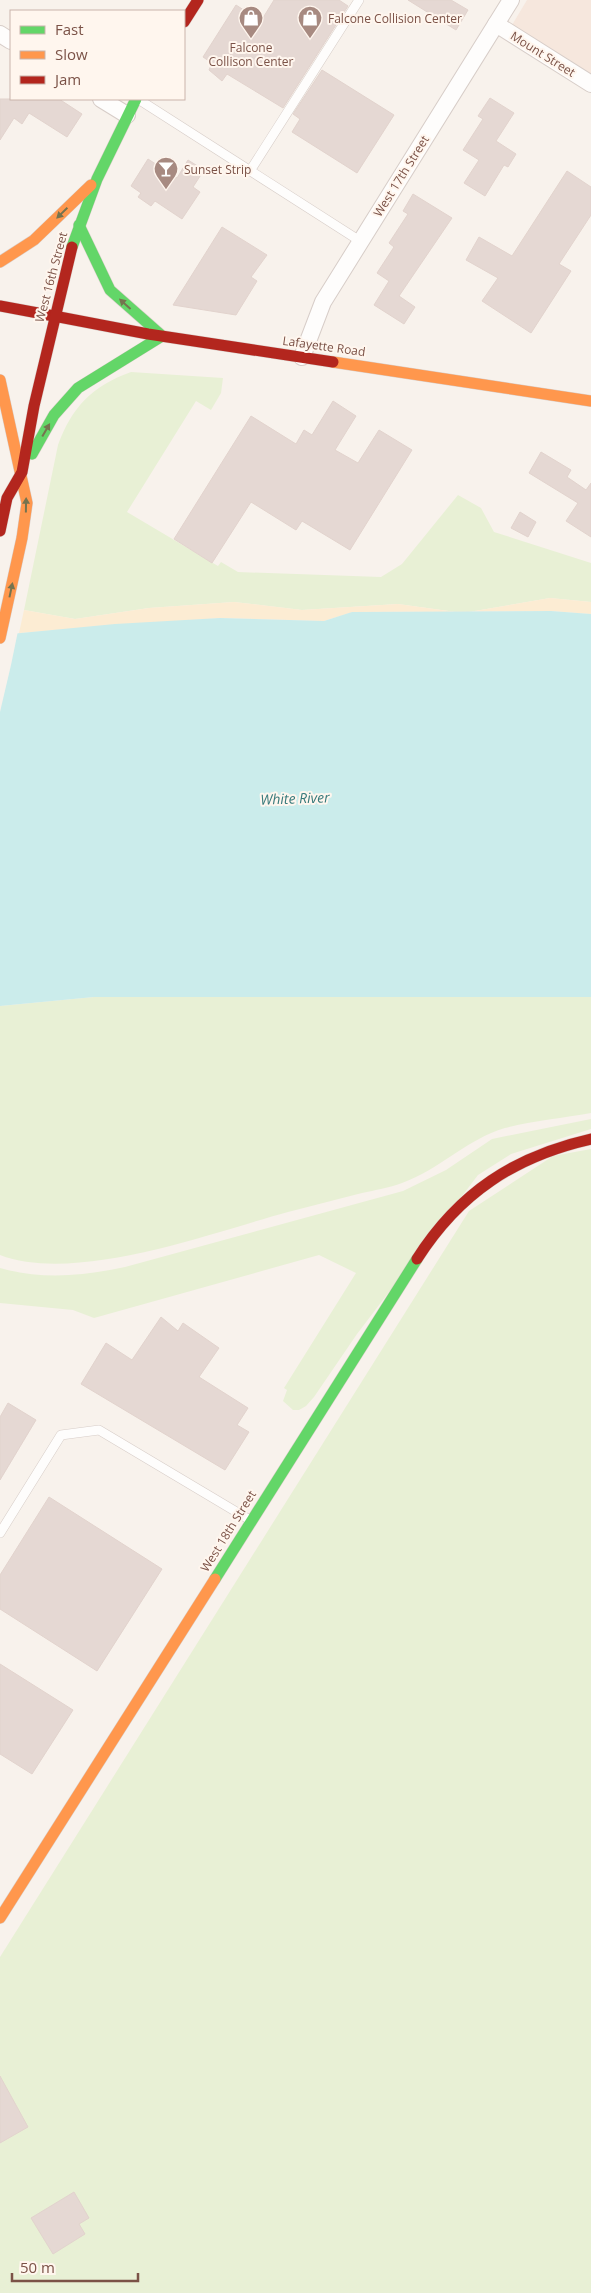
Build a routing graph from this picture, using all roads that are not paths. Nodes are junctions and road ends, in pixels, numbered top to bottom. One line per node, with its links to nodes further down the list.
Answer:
1 (198, 0): 4 (main road)
2 (359, 0): 11 (lane)
3 (511, 0): 5 (street, West 17th Street)
4 (185, 20)
5 (496, 24): 6 (street, Mount Street); 14 (street, West 17th Street)
6 (591, 84)
7 (103, 100): 10 (street)
8 (136, 100): 10 (main road, West 16th Street)
9 (139, 100): 11 (lane)
10 (127, 116): 12 (main road, West 16th Street)
11 (250, 171): 14 (lane)
12 (97, 179): 13 (main road, West 16th Street); 15 (main road, one-way to 15)
13 (80, 225): 17 (main road, West 16th Street); 18 (main road, one-way to 13)
14 (360, 241): 19 (street, West 17th Street)
15 (0, 262)
16 (0, 306): 17 (main road, Lafayette Road)
17 (54, 316): 18 (main road, Lafayette Road); 22 (main road, West 16th Street)
18 (162, 336): 19 (main road, Lafayette Road); 22 (main road, one-way to 18)
19 (302, 357): 21 (main road, Lafayette Road)
20 (0, 380): 22 (main road)
21 (591, 401)
22 (22, 472): 23 (main road, West 16th Street); 24 (main road, West 16th Street, one-way to 22)
23 (0, 531)
24 (0, 638)
25 (591, 1139): 26 (main road, West 18th Street)
26 (251, 1521): 27 (lane); 28 (main road, West 18th Street)
27 (0, 1533)
28 (0, 1917)

